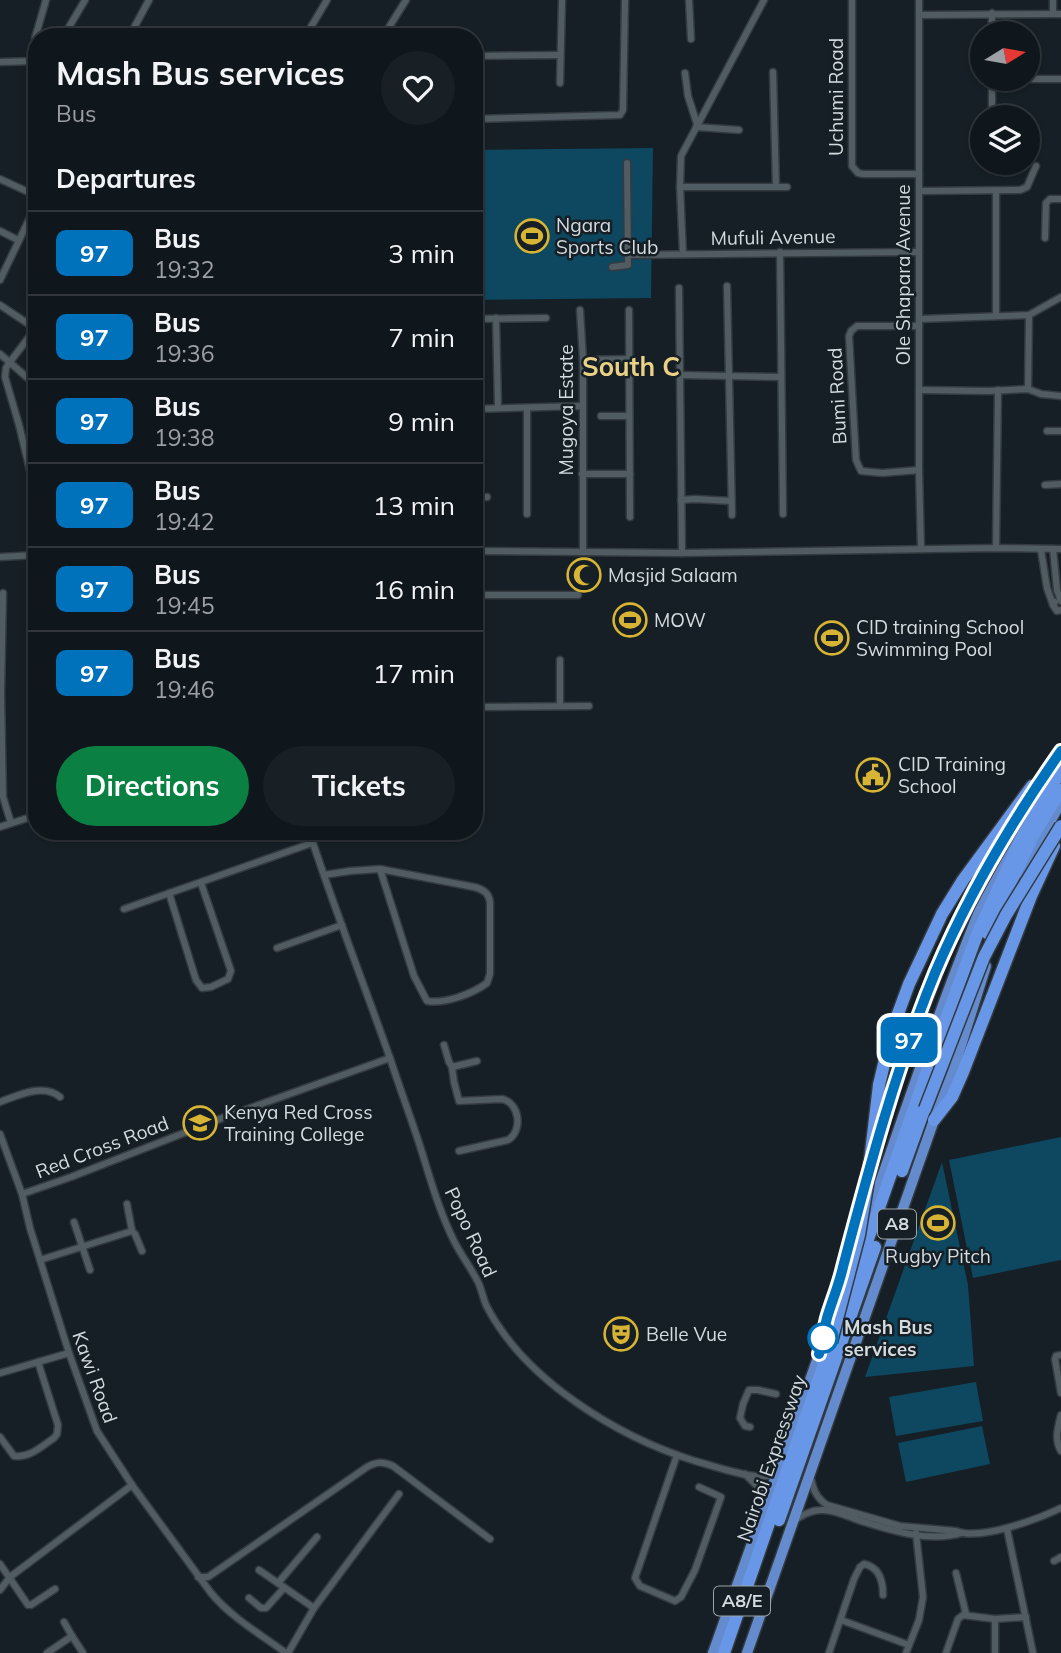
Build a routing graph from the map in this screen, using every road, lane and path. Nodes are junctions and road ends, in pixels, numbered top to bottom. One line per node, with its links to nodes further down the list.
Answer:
1 (47, 0): 19 (street)
2 (85, 0): 18 (street)
3 (149, 0): 20 (street)
4 (327, 0): 21 (street)
5 (406, 0): 22 (street)
6 (562, 0): 24 (street)
7 (625, 0): 33 (street)
8 (689, 0): 23 (street)
9 (764, 0): 34 (street)
10 (852, 0): 37 (street, Uchumi Road)
11 (919, 0): 16 (street, Ole Shapara Avenue)
12 (1053, 0): 14 (street)
13 (992, 13): 14 (street); 16 (street); 17 (street)
14 (1053, 13): 15 (street)
15 (1061, 13)
16 (919, 15): 37 (street, Ole Shapara Avenue)
17 (992, 21)
18 (69, 27)
19 (38, 28)
20 (134, 28)
21 (310, 28)
22 (389, 28)
23 (691, 39)
24 (560, 55): 25 (street); 32 (street)
25 (483, 56)
26 (28, 61): 27 (street)
27 (0, 62)
28 (773, 72): 40 (street)
29 (685, 73): 34 (street)
30 (1040, 79): 31 (street)
31 (1061, 79)
32 (560, 83)
33 (483, 118)
34 (697, 126): 35 (street); 41 (street)
35 (739, 130)
36 (627, 163): 54 (street)
37 (919, 174): 43 (street, Ole Shapara Avenue)
38 (1032, 175): 44 (street)
39 (0, 179): 45 (street)
40 (776, 186): 41 (street); 42 (street)
41 (680, 187): 53 (street)
42 (787, 187)
43 (919, 191): 44 (street); 52 (street, Ole Shapara Avenue)
44 (996, 191): 64 (street)
45 (28, 192)
46 (1061, 199): 49 (street)
47 (28, 221): 50 (street)
48 (0, 231): 50 (street)
49 (1045, 238)
50 (18, 240): 56 (street)
51 (779, 252): 52 (street, Mufuli Avenue); 53 (street, Mufuli Avenue); 77 (street)
52 (919, 252): 68 (street, Ole Shapara Avenue)
53 (683, 254): 54 (street, Mufuli Avenue)
54 (628, 255): 55 (street)
55 (612, 267)
56 (0, 280)
57 (727, 286): 76 (street)
58 (679, 288): 75 (street)
59 (1060, 298): 63 (street)
60 (0, 305): 69 (street)
61 (580, 310): 73 (street, Mugoya Estate)
62 (629, 310): 72 (street)
63 (1030, 315): 64 (street); 79 (street)
64 (996, 316): 68 (street)
65 (483, 318): 66 (street)
66 (496, 318): 67 (street); 84 (street)
67 (546, 318)
68 (919, 322): 80 (street, Ole Shapara Avenue); 92 (street, Bumi Road)
69 (28, 324)
70 (28, 339): 74 (street)
71 (0, 354): 74 (street)
72 (629, 359): 73 (street); 88 (street)
73 (583, 360): 83 (street, Mugoya Estate)
74 (10, 362): 78 (street); 91 (street)
75 (680, 375): 76 (street); 99 (street)
76 (728, 376): 77 (street); 100 (street)
77 (780, 377): 102 (street)
78 (28, 378)
79 (1028, 389): 81 (street); 82 (street)
80 (919, 390): 81 (street); 92 (street, Ole Shapara Avenue)
81 (998, 390): 105 (street)
82 (1061, 396)
83 (582, 406): 86 (street); 93 (street, Mugoya Estate)
84 (498, 407): 85 (street); 86 (street)
85 (483, 408)
86 (527, 408): 101 (street)
87 (601, 415): 88 (street)
88 (629, 416): 94 (street)
89 (1047, 431): 90 (street)
90 (1061, 431)
91 (28, 462)
92 (919, 470): 108 (street, Ole Shapara Avenue)
93 (582, 474): 94 (street); 111 (street, Mugoya Estate)
94 (630, 474): 104 (street)
95 (1061, 484): 96 (street)
96 (1045, 485)
97 (483, 497): 98 (street)
98 (487, 497)
99 (681, 500): 100 (street); 112 (street)
100 (731, 502): 103 (street)
101 (527, 514)
102 (783, 514)
103 (732, 515)
104 (630, 517)
105 (996, 548): 108 (street); 109 (street)
106 (1053, 549): 107 (street); 109 (street); 118 (street)
107 (1061, 549)
108 (921, 550): 112 (street)
109 (1041, 550): 119 (street)
110 (483, 551): 111 (street)
111 (583, 551): 112 (street)
112 (682, 553)
113 (28, 555): 114 (street)
114 (0, 556)
115 (3, 593): 122 (street)
116 (483, 595): 117 (street)
117 (578, 595)
118 (1061, 601): 119 (street)
119 (1053, 605): 120 (street)
120 (1061, 610)
121 (560, 660): 123 (street)
122 (1, 694): 131 (street)
123 (560, 706): 124 (street); 125 (street)
124 (589, 706)
125 (483, 707)
126 (1061, 755): 161 (highway, bridge); 163 (highway, A8); 163 (highway, bridge)
127 (1061, 771): 161 (highway, Nairobi Expressway / A8/E, bridge)
128 (1061, 790): 149 (highway, Nairobi Expressway / A8/E, bridge)
129 (1061, 802): 150 (highway, A8)
130 (28, 818): 131 (street)
131 (11, 823): 132 (street)
132 (0, 827)
133 (1061, 828): 149 (highway, bridge); 150 (highway)
134 (311, 840): 135 (street, Popo Road)
135 (312, 843): 137 (street, Popo Road); 138 (street)
136 (380, 869): 136 (street); 137 (street)
137 (324, 875): 141 (street, Popo Road)
138 (201, 883): 139 (street); 139 (street)
139 (169, 893): 140 (street)
140 (124, 909)
141 (342, 925): 142 (street); 144 (street, Popo Road)
142 (277, 948)
143 (444, 1045): 146 (street)
144 (390, 1058): 153 (street, Red Cross Road); 173 (street, Popo Road)
145 (477, 1061): 146 (street)
146 (452, 1067): 152 (street)
147 (60, 1097): 148 (street)
148 (0, 1102)
149 (925, 1109): 211 (highway, Nairobi Expressway / A8/E)
150 (934, 1120): 175 (highway, A8)
151 (0, 1134): 153 (street, Kawi Road)
152 (459, 1152)
153 (22, 1194): 159 (street, Kawi Road)
154 (127, 1204): 156 (street)
155 (74, 1222): 157 (street)
156 (132, 1231): 157 (street); 158 (street)
157 (82, 1247): 159 (street); 160 (street)
158 (142, 1251)
159 (40, 1260): 162 (street, Kawi Road)
160 (90, 1270)
161 (831, 1342): 210 (highway, Nairobi Expressway / A8/E)
162 (69, 1353): 165 (street); 177 (street, Kawi Road)
163 (819, 1354): 174 (highway, A8)
164 (1061, 1355): 167 (street)
165 (38, 1362): 166 (street); 171 (street)
166 (0, 1373)
167 (1061, 1393)
168 (776, 1394): 170 (street)
169 (1061, 1415): 172 (street)
170 (750, 1427)
171 (0, 1437)
172 (1061, 1451)
173 (677, 1455): 176 (street, Popo Road); 178 (street)
174 (783, 1456): 176 (street, Popo Road); 181 (highway, A8)
175 (809, 1471): 182 (street); 183 (highway, A8)
176 (745, 1474): 181 (street)
177 (132, 1485): 191 (street); 192 (street, Kawi Road)
178 (699, 1487)
179 (399, 1494): 198 (street)
180 (1061, 1508): 184 (street)
181 (765, 1509): 209 (highway, A8)
182 (848, 1514): 183 (street); 185 (street)
183 (792, 1521): 212 (highway, A8)
184 (1007, 1529): 185 (street); 200 (street)
185 (916, 1532): 205 (street)
186 (317, 1537): 193 (street)
187 (491, 1539): 192 (street)
188 (0, 1564): 191 (street)
189 (260, 1570): 193 (street)
190 (956, 1573): 199 (street)
191 (10, 1577): 194 (street); 195 (street)
192 (198, 1577): 208 (street, Kawi Road)
193 (281, 1586): 197 (street); 198 (street)
194 (55, 1589)
195 (0, 1590)
196 (883, 1595): 202 (street)
197 (249, 1598)
198 (314, 1608): 208 (street)
199 (966, 1614): 201 (street); 215 (street)
200 (1026, 1617): 201 (street); 217 (street)
201 (995, 1619): 216 (street)
202 (841, 1620): 205 (street); 213 (street)
203 (64, 1622): 204 (street)
204 (72, 1636): 206 (street); 207 (street)
205 (909, 1644): 214 (street)
206 (47, 1653)
207 (83, 1653)
208 (287, 1653)
209 (713, 1653)
210 (724, 1653)
211 (733, 1653)
212 (747, 1653)
213 (829, 1653)
214 (906, 1653)
215 (946, 1653)
216 (995, 1653)
217 (1033, 1653)

